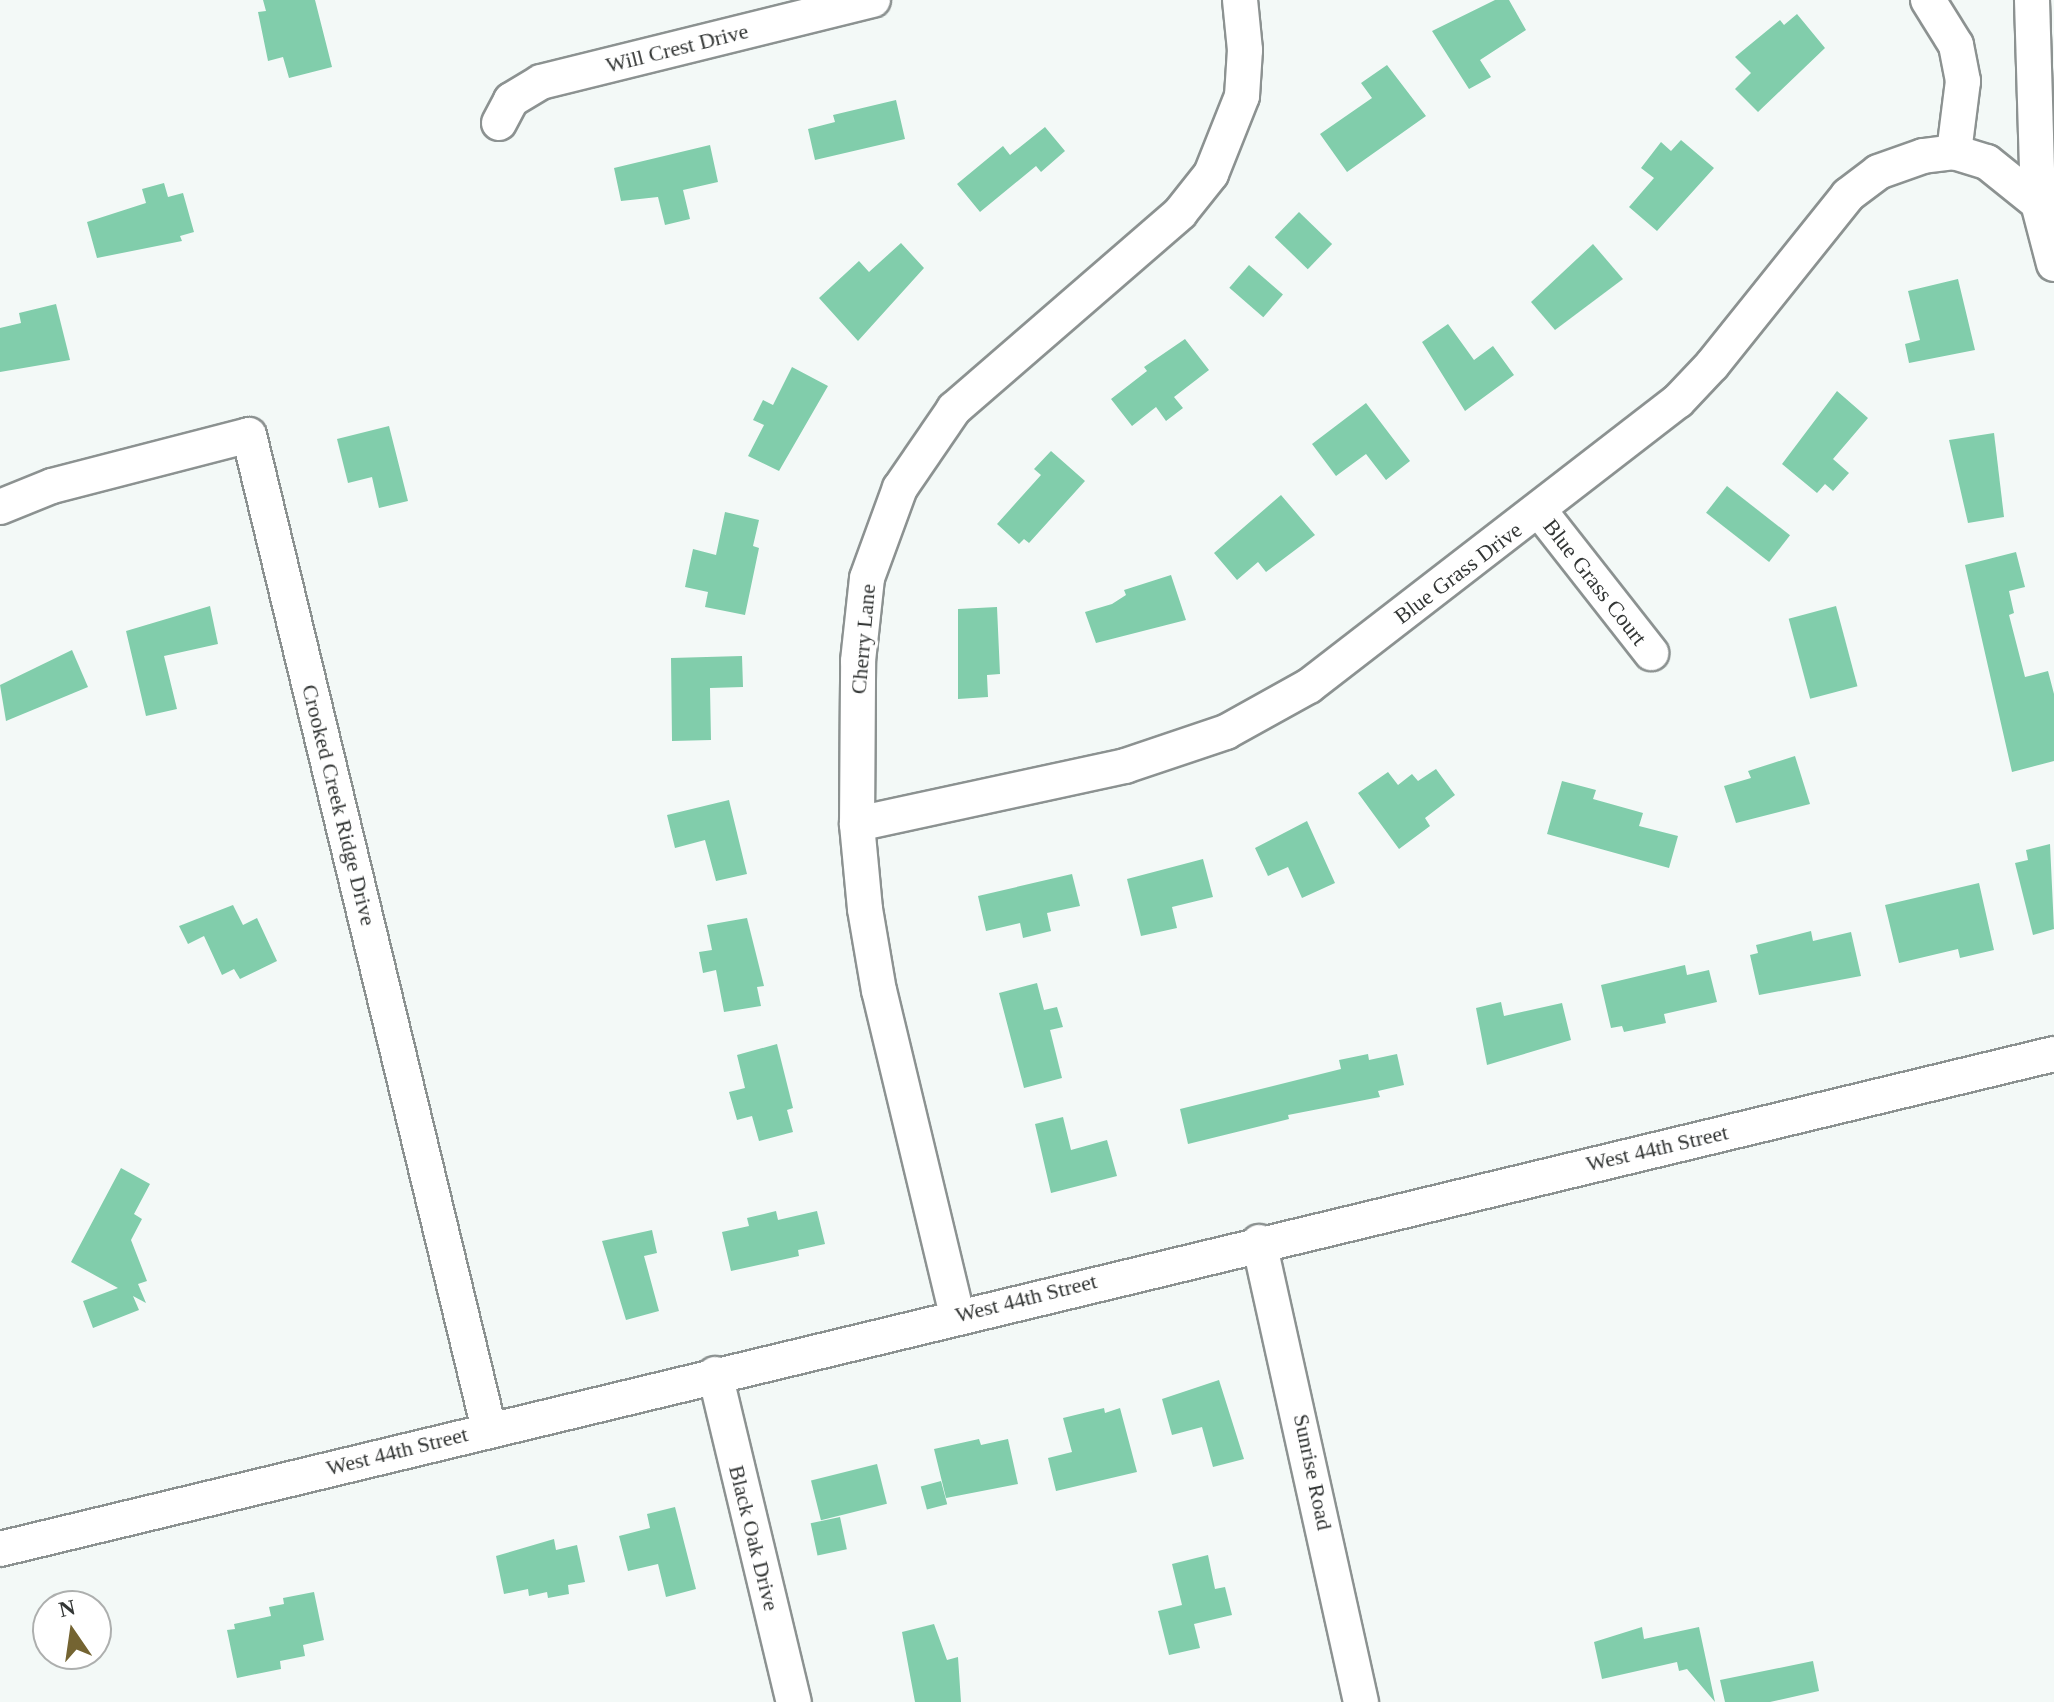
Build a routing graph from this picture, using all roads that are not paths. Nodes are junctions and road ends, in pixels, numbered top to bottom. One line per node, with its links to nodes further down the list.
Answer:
1 (873, 0): 5 (street, Will Crest Drive)
2 (1240, 0): 12 (street, Cherry Lane)
3 (1928, 0): 6 (street)
4 (2032, 0): 7 (street)
5 (499, 123)
6 (1954, 152): 7 (street); 10 (street, Blue Grass Drive)
7 (2038, 203): 8 (street)
8 (2054, 264)
9 (0, 507): 17 (street, Crooked Creek Ridge Drive)
10 (1539, 510): 11 (street, Blue Grass Court); 12 (street, Blue Grass Drive)
11 (1651, 653)
12 (857, 824): 15 (street, Cherry Lane)
13 (2054, 1054): 14 (street, West 44th Street)
14 (1259, 1242): 15 (street, West 44th Street); 20 (street, Sunrise Road)
15 (957, 1315): 16 (street, West 44th Street)
16 (715, 1374): 17 (street, West 44th Street); 19 (street, Black Oak Drive)
17 (489, 1429): 18 (street, West 44th Street)
18 (0, 1549)
19 (794, 1702)
20 (1361, 1702)

